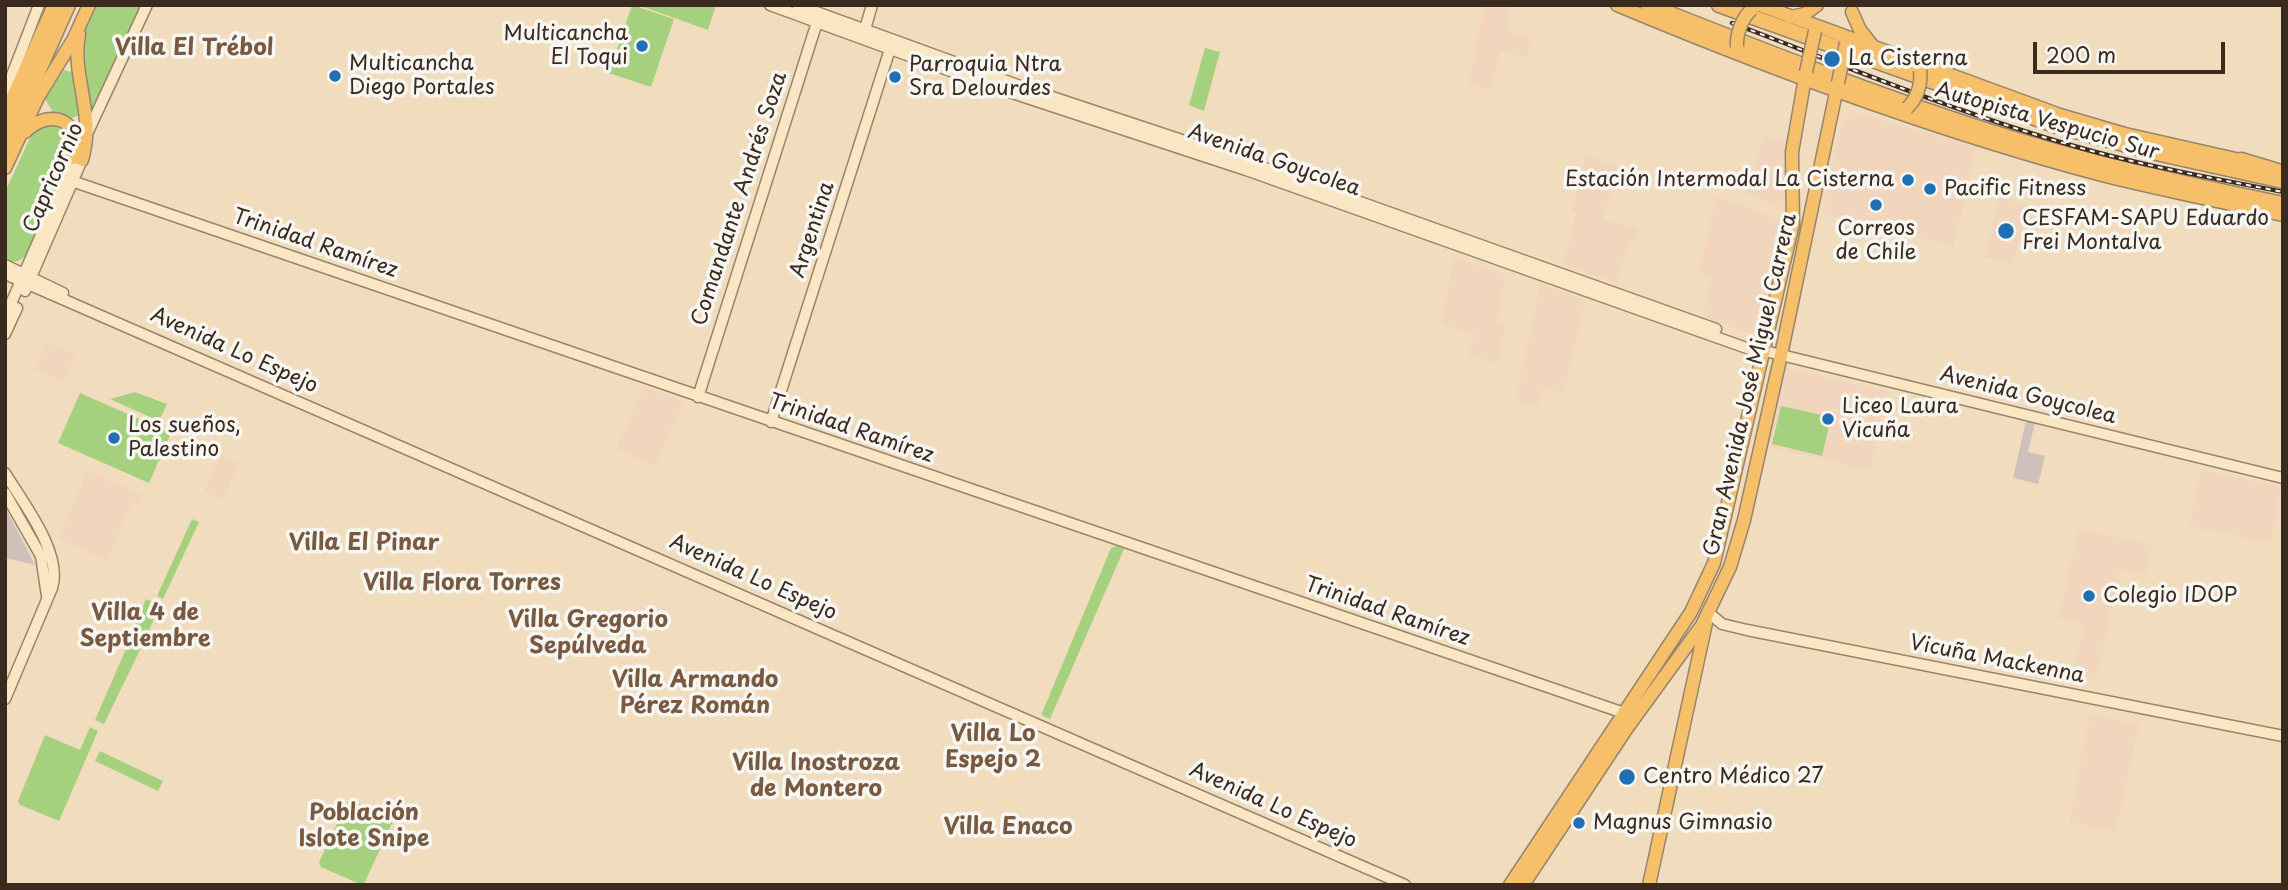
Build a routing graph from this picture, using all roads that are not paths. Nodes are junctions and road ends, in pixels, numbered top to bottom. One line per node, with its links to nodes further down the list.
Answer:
1 (39, 5): 19 (main road)
2 (55, 5): 36 (highway)
3 (68, 5): 39 (highway)
4 (89, 5): 18 (main road)
5 (147, 5): 29 (main road, Capricornio)
6 (771, 5): 15 (main road, Avenida Goycolea)
7 (872, 5): 21 (main road)
8 (1617, 5): 25 (main road)
9 (1648, 5): 46 (highway, Autopista Vespucio Sur)
10 (1719, 5): 45 (highway, Autopista Vespucio Sur)
11 (1817, 5): 16 (main road)
12 (1823, 5): 20 (main road, Gran Avenida José Miguel Carrera)
13 (1757, 6): 16 (main road); 25 (main road, bridge)
14 (1853, 8): 22 (main road, Gran Avenida José Miguel Carrera); 23 (main road)
15 (802, 9): 17 (main road, Avenida Goycolea)
16 (1790, 17): 20 (main road)
17 (818, 18): 21 (main road, Avenida Goycolea); 57 (main road, Comandante Andrés Soza)
18 (83, 20): 38 (main road); 39 (main road)
19 (28, 29): 26 (main road); 32 (main road)
20 (1816, 29): 22 (main road); 30 (main road, Gran Avenida José Miguel Carrera, bridge)
21 (863, 34): 24 (main road, Avenida Goycolea); 55 (main road, Avenida Goycolea)
22 (1847, 41): 23 (main road); 31 (main road, Gran Avenida José Miguel Carrera, bridge)
23 (1875, 48): 27 (main road)
24 (890, 49): 55 (main road, Avenida Goycolea); 58 (main road, Argentina)
25 (1740, 51): 28 (main road)
26 (5, 64)
27 (1918, 66): 35 (main road, bridge); 41 (main road)
28 (1782, 71): 30 (main road); 34 (main road)
29 (117, 74): 38 (main road, Capricornio); 40 (main road, Capricornio)
30 (1805, 76): 31 (main road); 34 (main road, Gran Avenida José Miguel Carrera)
31 (1837, 87): 33 (main road); 37 (main road, Gran Avenida José Miguel Carrera)
32 (5, 93)
33 (1860, 99): 35 (main road); 37 (main road)
34 (1799, 104): 55 (main road, Gran Avenida José Miguel Carrera)
35 (1901, 110): 47 (main road)
36 (5, 117)
37 (1830, 122): 56 (main road, Gran Avenida José Miguel Carrera)
38 (87, 134): 40 (main road)
39 (12, 143): 40 (main road); 42 (main road)
40 (78, 159): 44 (main road, Capricornio)
41 (2241, 160): 43 (highway)
42 (5, 168)
43 (2283, 170)
44 (69, 180): 48 (main road, Capricornio); 51 (main road, Capricornio); 57 (main road, Trinidad Ramírez)
45 (2283, 181)
46 (2283, 204)
47 (2283, 215)
48 (35, 250): 49 (main road); 51 (main road, Capricornio)
49 (6, 266): 51 (main road, Avenida Lo Espejo)
50 (5, 274): 51 (main road, Avenida Lo Espejo)
51 (26, 279): 53 (main road, Capricornio); 54 (main road, Capricornio); 71 (main road, Avenida Lo Espejo)
52 (5, 292): 53 (main road)
53 (6, 317)
54 (5, 334)
55 (1765, 351): 56 (main road, Avenida Goycolea); 64 (main road, Gran Avenida José Miguel Carrera)
56 (1781, 355): 60 (main road, Avenida Goycolea); 66 (main road, Gran Avenida José Miguel Carrera)
57 (698, 397): 58 (main road, Trinidad Ramírez)
58 (771, 422): 68 (main road, Trinidad Ramírez)
59 (5, 473): 63 (main road)
60 (2283, 478)
61 (5, 493): 62 (main road)
62 (35, 544): 63 (main road); 65 (main road)
63 (50, 551): 65 (main road)
64 (1707, 582): 66 (main road); 68 (main road, Gran Avenida José Miguel Carrera)
65 (47, 596): 67 (main road)
66 (1709, 612): 69 (main road, Gran Avenida José Miguel Carrera); 70 (main road, Vicuña Mackenna); 74 (main road)
67 (5, 699)
68 (1624, 713): 69 (main road); 72 (main road, Gran Avenida José Miguel Carrera)
69 (1628, 728): 73 (main road, Gran Avenida José Miguel Carrera)
70 (2283, 736)
71 (1405, 885)
72 (1510, 885)
73 (1523, 885)
74 (1649, 885)

